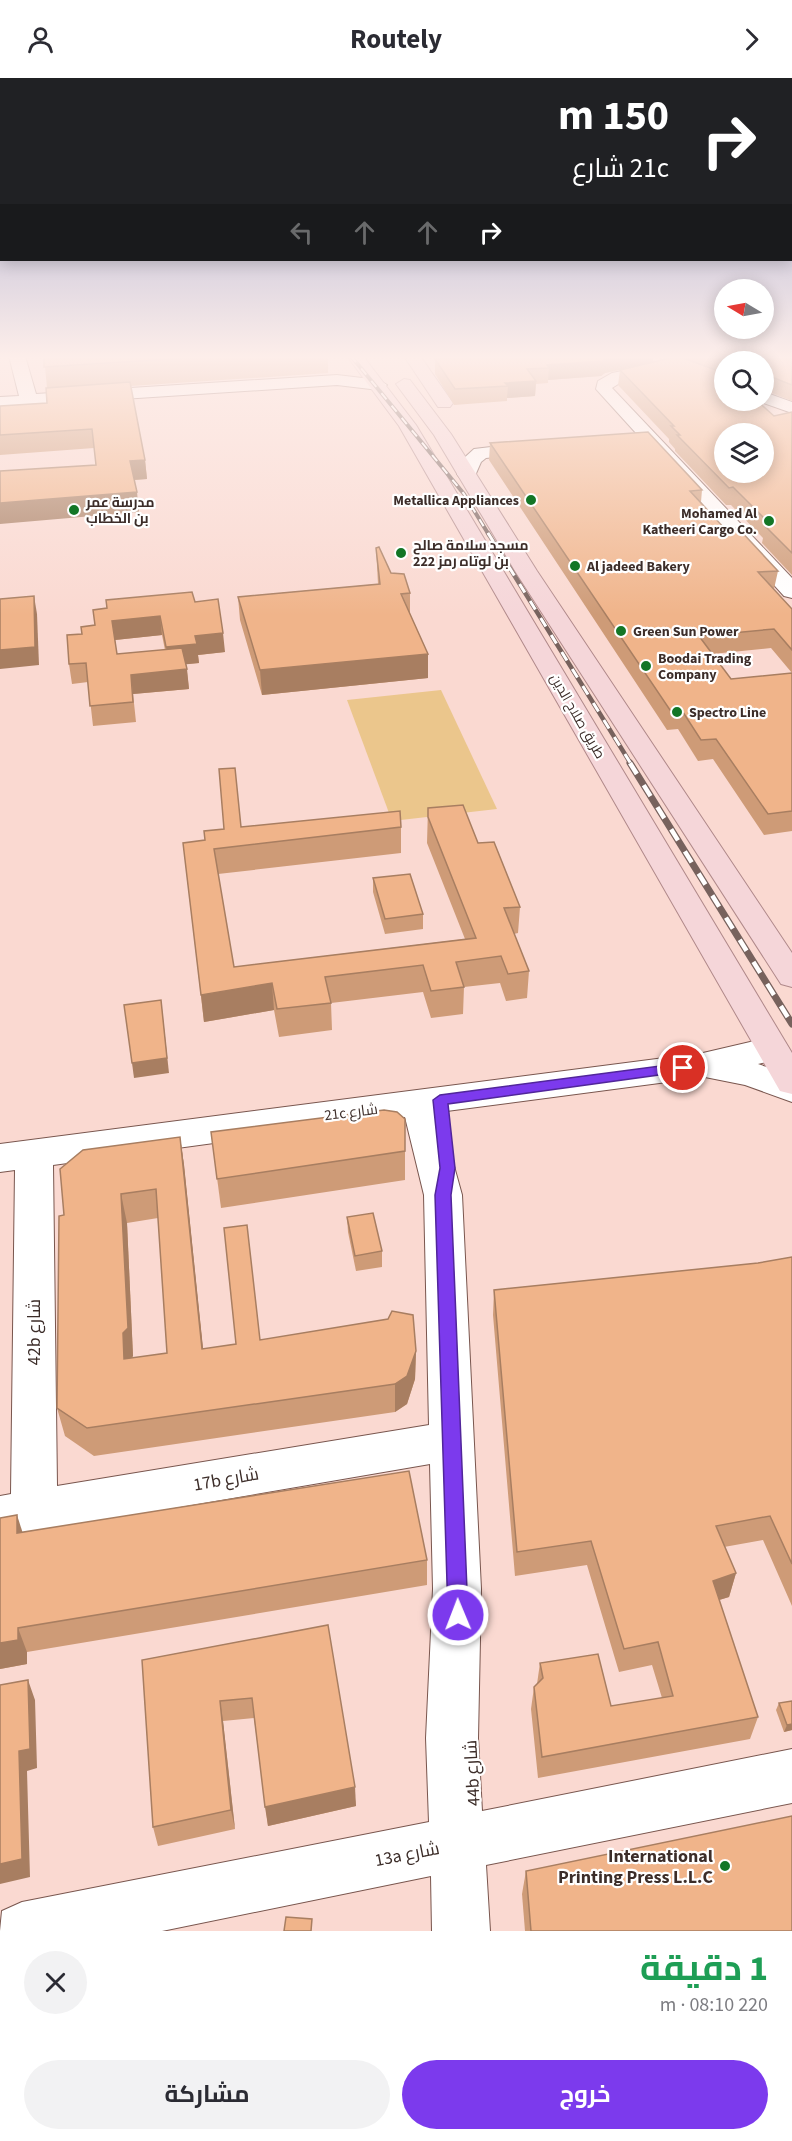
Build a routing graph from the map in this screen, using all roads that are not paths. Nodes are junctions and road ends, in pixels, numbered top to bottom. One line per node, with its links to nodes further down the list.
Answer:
1 (415, 442): 11 (main road, طريق صلاح الدين)
2 (447, 442): 6 (main road)
3 (457, 442): 6 (main road)
4 (654, 442): 9 (street)
5 (556, 447): 6 (street)
6 (463, 468): 7 (main road)
7 (526, 571): 8 (main road); 10 (main road)
8 (552, 578)
9 (792, 591)
10 (792, 977)
11 (782, 1048): 12 (street, 21c شارع); 13 (main road, طريق صلاح الدين)
12 (703, 1065): 14 (street, 21c شارع); 15 (street, 21c شارع)
13 (792, 1083)
14 (792, 1090)
15 (430, 1101): 16 (street, 21c شارع); 17 (street, 44b شارع)
16 (17, 1156): 18 (street, 42b شارع)
17 (452, 1441): 18 (street, 17b شارع); 20 (street, 44b شارع)
18 (17, 1514)
19 (792, 1776): 20 (street, 13a شارع)
20 (466, 1842): 21 (street, 13a شارع); 22 (street, 44b شارع); 23 (street, 44b شارع)
21 (22, 1931)
22 (461, 1931)
23 (479, 1931)

